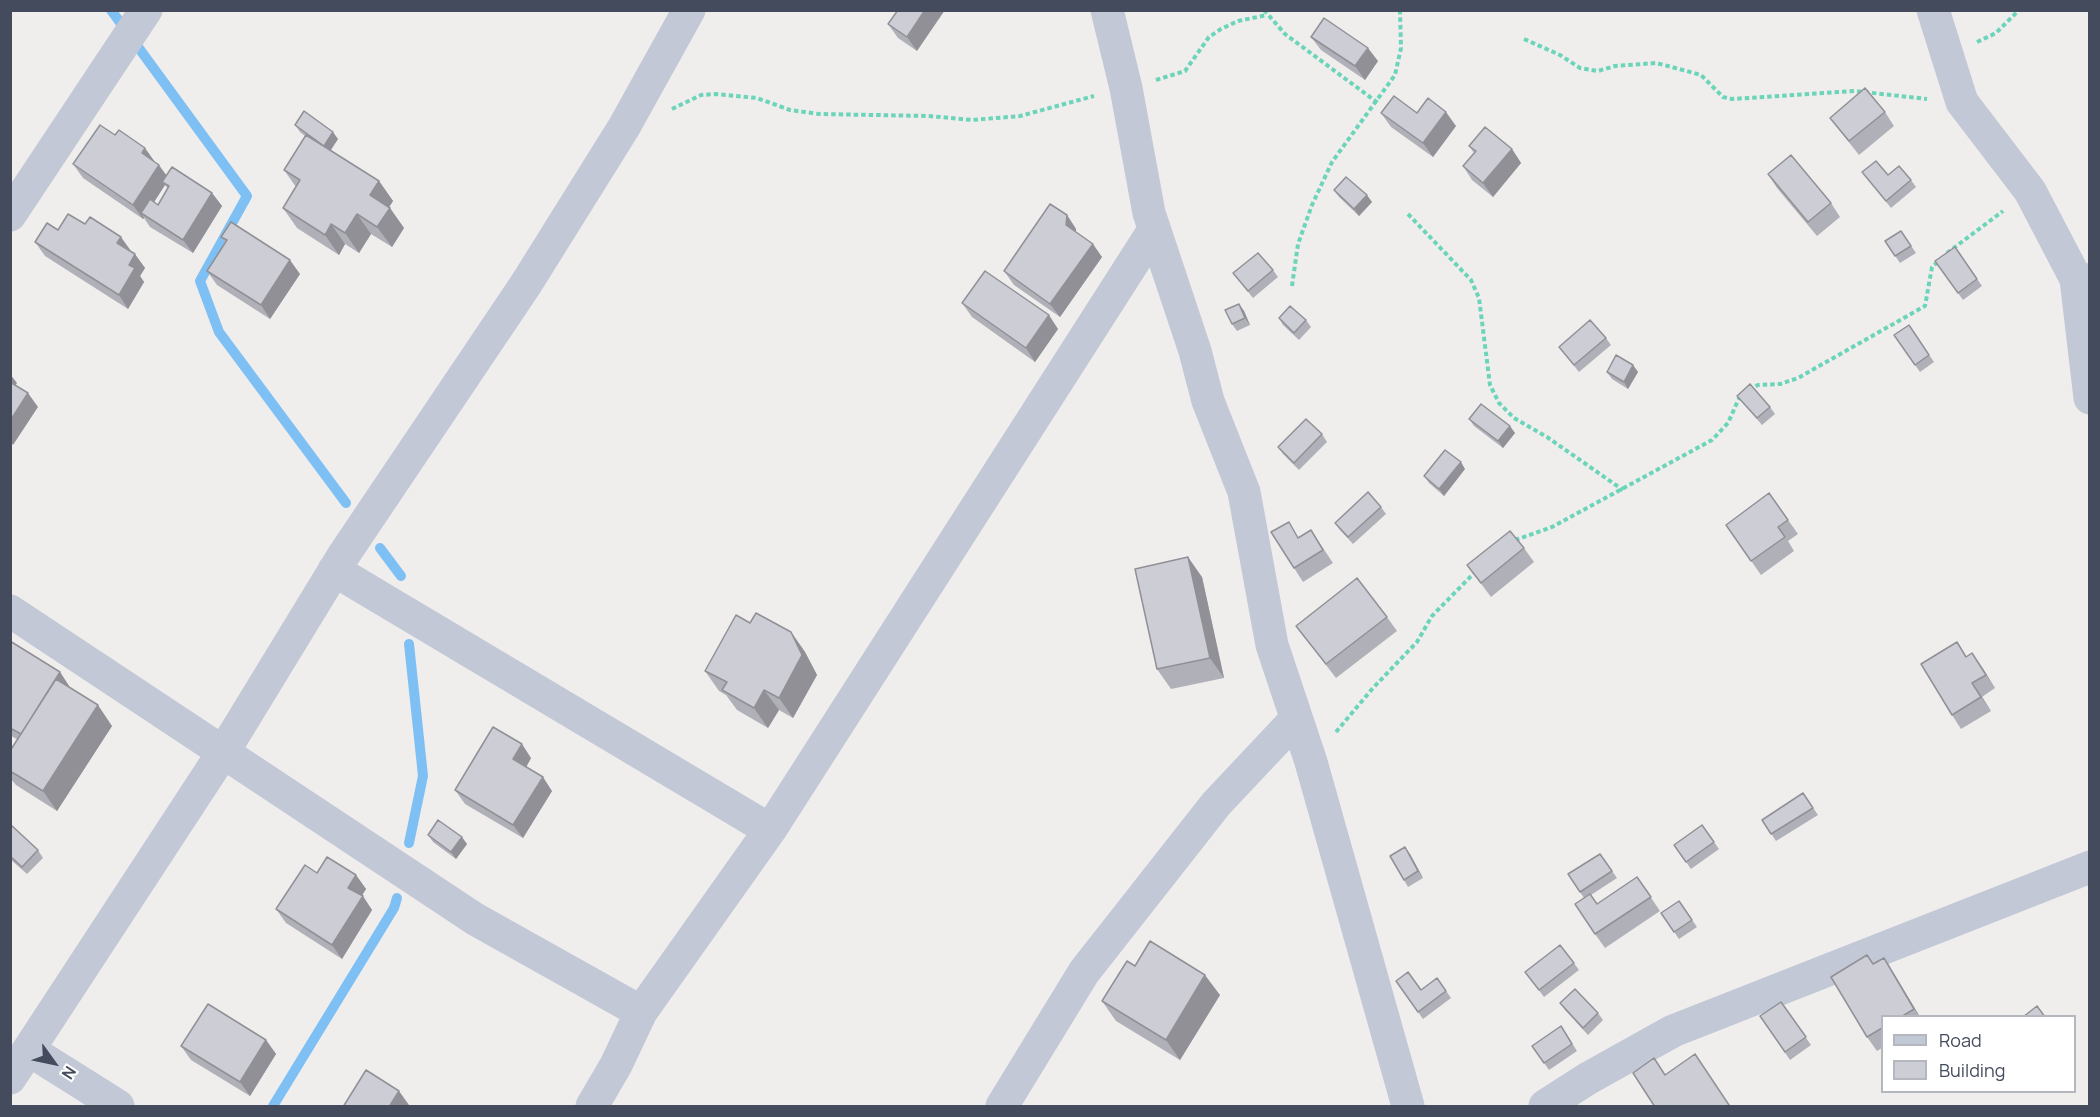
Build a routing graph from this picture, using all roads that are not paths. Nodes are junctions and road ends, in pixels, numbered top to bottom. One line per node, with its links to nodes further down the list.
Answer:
1 (146, 10): 5 (street)
2 (689, 10): 9 (street)
3 (1107, 10): 6 (street)
4 (1933, 10): 7 (street)
5 (10, 215)
6 (1154, 230): 11 (street); 13 (street)
7 (2083, 280): 8 (street)
8 (2090, 398)
9 (334, 570): 12 (street); 13 (street)
10 (10, 611): 12 (street)
11 (1296, 719): 20 (street); 21 (street)
12 (224, 751): 15 (street); 16 (street)
13 (770, 830): 15 (street)
14 (2090, 867): 22 (street)
15 (641, 1011): 19 (street)
16 (29, 1050): 17 (street); 18 (street)
17 (10, 1078)
18 (118, 1107)
19 (591, 1107)
20 (1002, 1107)
21 (1408, 1107)
22 (1545, 1107)

